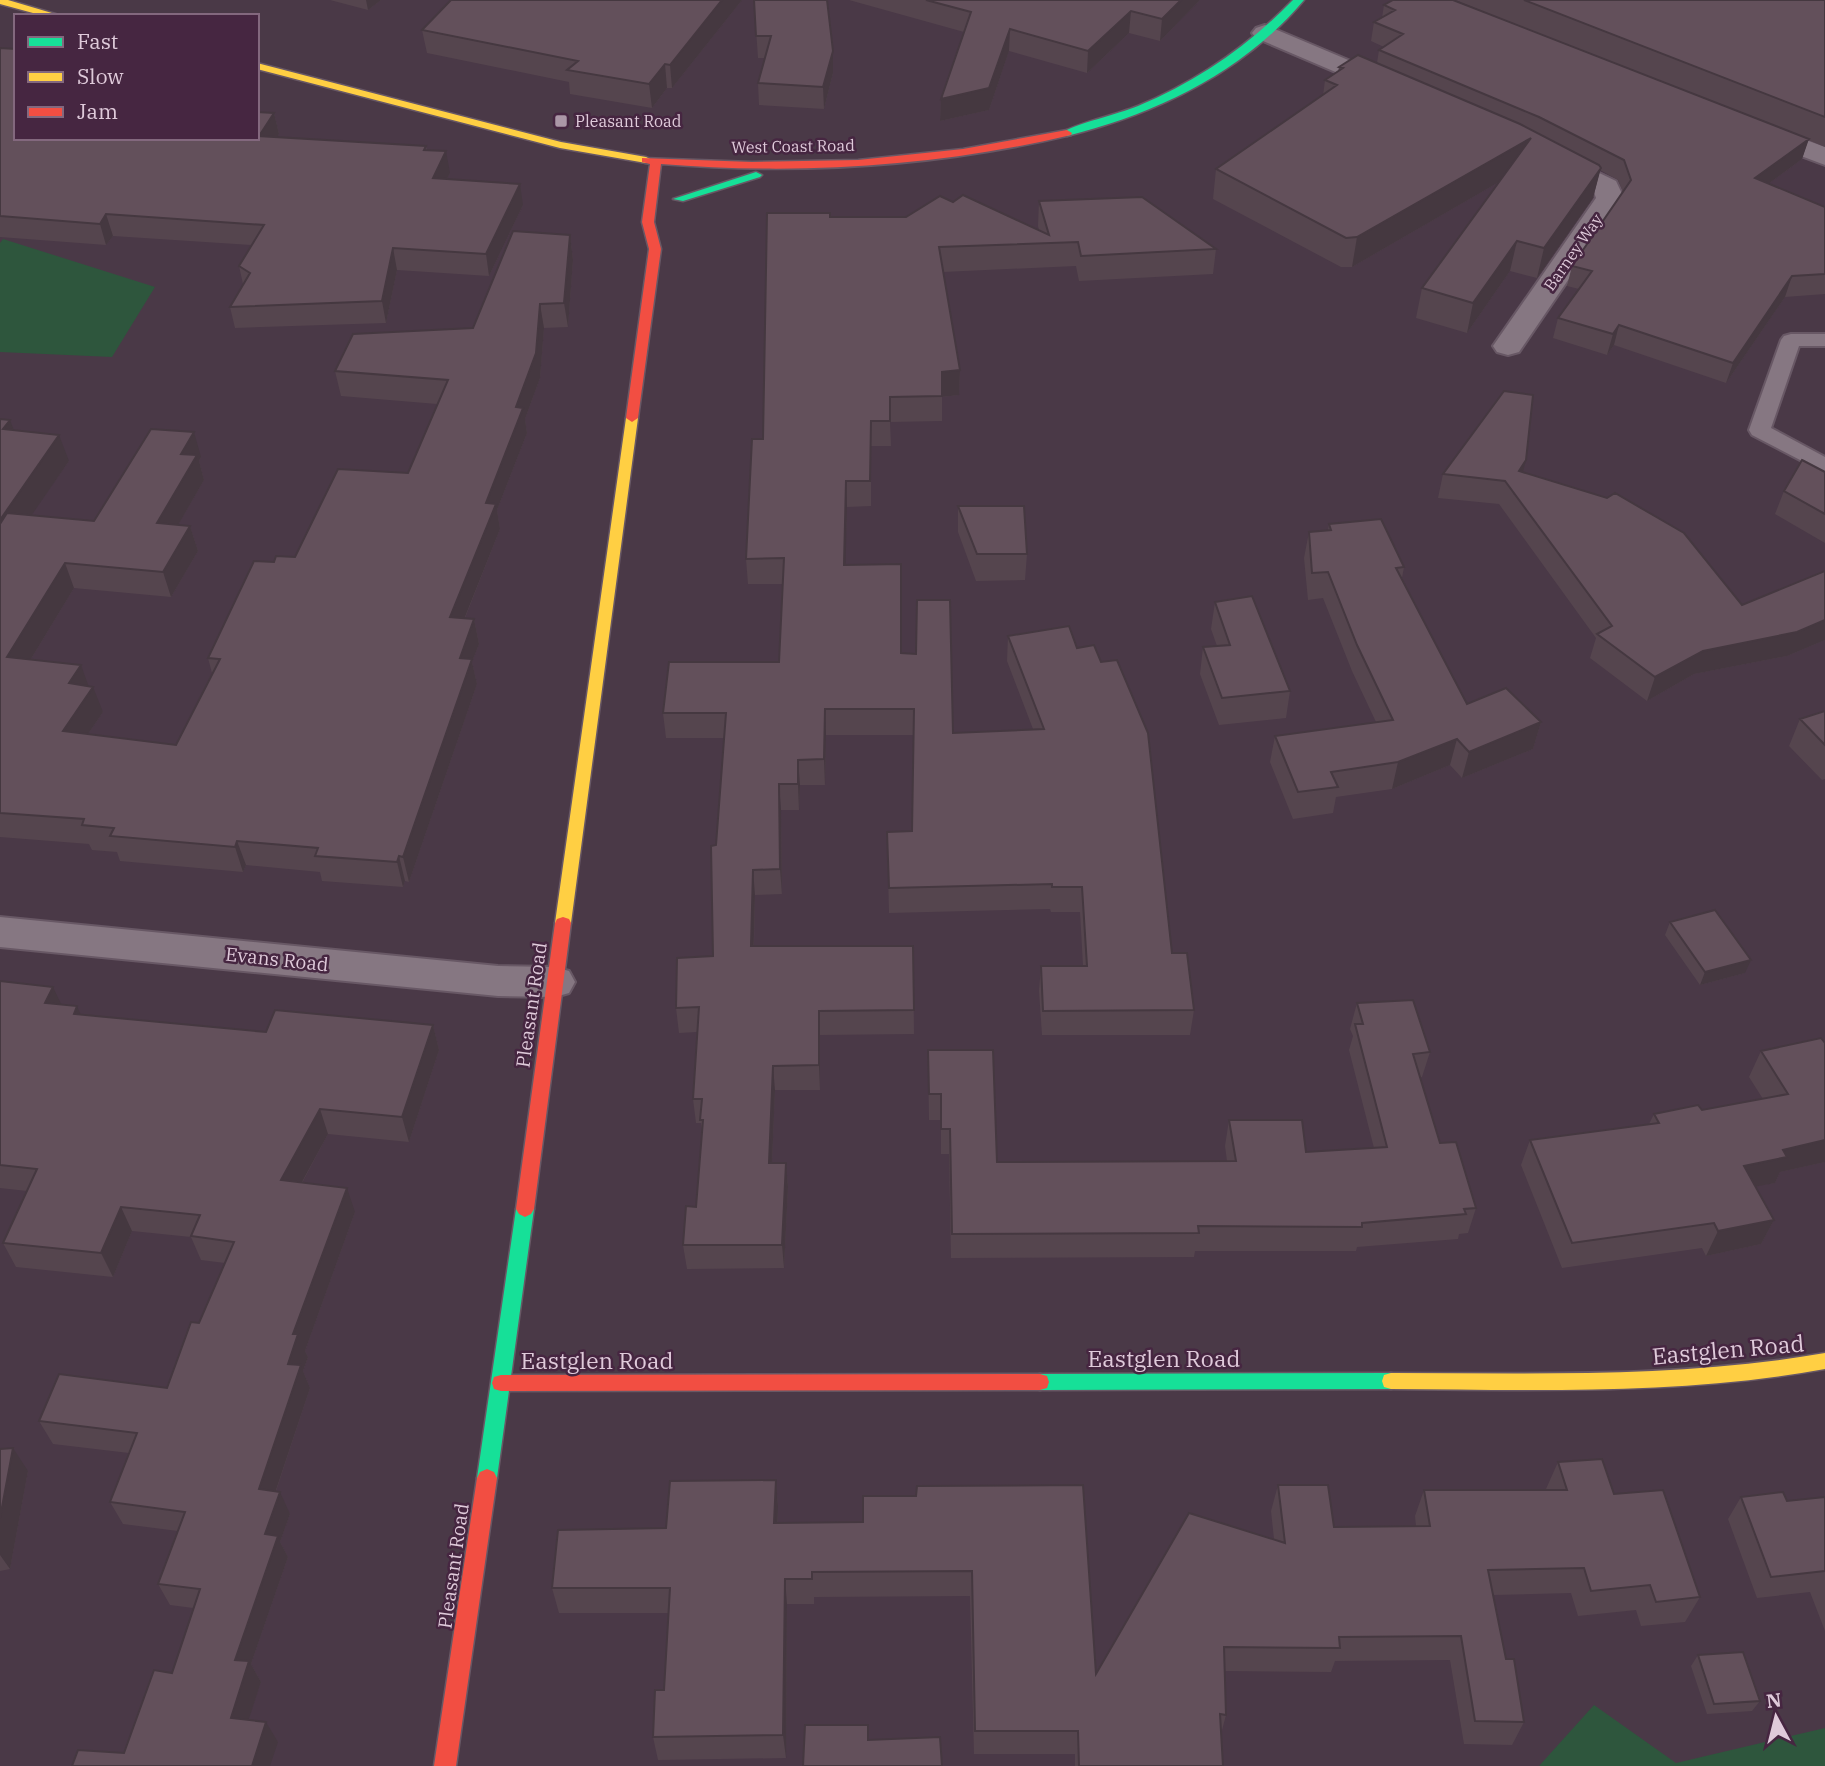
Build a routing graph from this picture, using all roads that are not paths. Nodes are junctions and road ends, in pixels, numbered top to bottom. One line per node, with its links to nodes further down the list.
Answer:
1 (1299, 0): 4 (main road, West Coast Road)
2 (0, 1): 3 (main road)
3 (49, 14)
4 (1265, 33): 6 (street); 13 (main road, West Coast Road)
5 (259, 67): 9 (main road, West Coast Road)
6 (1415, 97)
7 (1735, 122): 10 (street)
8 (1524, 145): 18 (street, Barney Way)
9 (584, 150): 11 (main road, West Coast Road); 14 (main road)
10 (1825, 157)
11 (656, 161): 12 (main road, West Coast Road); 16 (main road, Pleasant Road)
12 (685, 163): 13 (main road, West Coast Road); 15 (main road, Pleasant Road)
13 (792, 165): 15 (main road)
14 (609, 172)
15 (679, 199): 16 (main road, Pleasant Road)
16 (655, 249): 21 (main road, Pleasant Road)
17 (1825, 340): 19 (lane)
18 (1508, 346)
19 (1825, 466)
20 (0, 932): 21 (street, Evans Road)
21 (555, 982): 23 (main road, Pleasant Road)
22 (1825, 1362): 23 (main road, Eastglen Road)
23 (501, 1383): 24 (main road, Pleasant Road)
24 (445, 1766)

